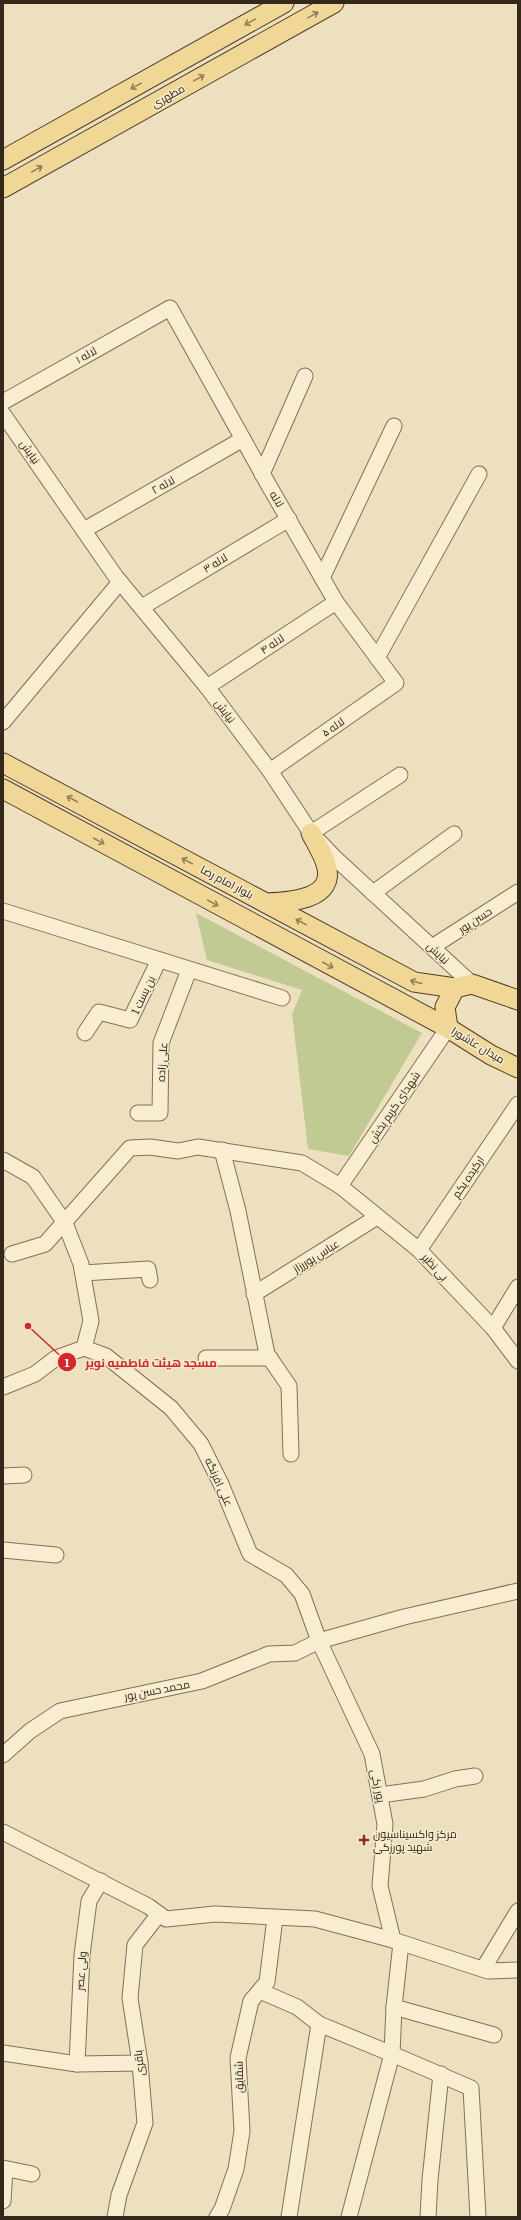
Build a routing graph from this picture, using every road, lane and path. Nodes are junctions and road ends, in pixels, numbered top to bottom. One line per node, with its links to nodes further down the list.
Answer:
1 (284, 3): 3 (main road, one-way to 3)
2 (334, 3): 4 (main road, مطهری, one-way to 2)
3 (3, 160)
4 (3, 188)
5 (170, 308): 7 (street, لاله ۱); 10 (street, لاله)
6 (305, 376): 11 (street)
7 (3, 402)
8 (3, 414): 14 (street, نیایش)
9 (394, 426): 15 (street)
10 (243, 439): 11 (street, لاله); 14 (street, لاله ۲)
11 (262, 474): 13 (street, لاله)
12 (479, 474): 19 (street)
13 (289, 519): 15 (street, لاله); 18 (street, لاله ۳)
14 (84, 530): 16 (street, نیایش)
15 (322, 578): 17 (street, لاله)
16 (120, 582): 18 (street, نیایش); 22 (street)
17 (336, 602): 19 (street, لاله); 21 (street, لاله ۴)
18 (142, 608): 21 (street, نیایش)
19 (377, 658): 20 (street, لاله)
20 (396, 683): 24 (street, لاله ۵)
21 (207, 687): 24 (street, نیایش)
22 (3, 722)
23 (3, 763): 31 (main road, بلوار امام رضا, one-way to 23)
24 (270, 771): 27 (street, نیایش)
25 (400, 775): 27 (street)
26 (3, 789): 39 (main road, one-way to 39)
27 (311, 833): 30 (street, نیایش); 31 (main road)
28 (454, 834): 30 (street)
29 (518, 892): 33 (street, حسن پور)
30 (373, 893): 33 (street, نیایش)
31 (266, 903): 36 (main road, بلوار امام رضا, one-way to 31)
32 (3, 910): 34 (street)
33 (432, 947): 36 (street, نیایش)
34 (159, 960): 35 (street); 40 (street, بن بست 1)
35 (189, 970): 37 (street); 43 (street, علی زاده)
36 (463, 986): 38 (main road); 39 (main road, میدان عاشورا)
37 (282, 998)
38 (518, 1000)
39 (448, 1028): 41 (main road, میدان عاشورا); 46 (street, شهدای کریم بخش)
40 (85, 1033)
41 (518, 1068)
42 (518, 1104): 49 (street, ارکیده یکم)
43 (138, 1113)
44 (222, 1150): 46 (street, بی نظیر); 48 (street, بی نظیر); 54 (street)
45 (3, 1160): 48 (street)
46 (340, 1186): 47 (street, بی نظیر)
47 (377, 1217): 49 (street, بی نظیر); 54 (street, عباس پوررزاز)
48 (65, 1223): 50 (street); 51 (street)
49 (419, 1250): 55 (street, بی نظیر)
50 (12, 1254)
51 (83, 1272): 52 (street); 56 (street)
52 (150, 1280)
53 (518, 1288): 55 (street)
54 (254, 1294): 58 (street)
55 (493, 1328): 59 (street, بی نظیر)
56 (84, 1348): 60 (street); 67 (street, علی افرنگه)
57 (206, 1358): 58 (street)
58 (270, 1358): 61 (street)
59 (518, 1361)
60 (3, 1387)
61 (290, 1454)
62 (24, 1475): 63 (street)
63 (3, 1476)
64 (3, 1550): 65 (street)
65 (56, 1555)
66 (518, 1591): 67 (street, محمد حسن پور)
67 (319, 1641): 68 (street, محمد حسن پور); 70 (street, پور زکی)
68 (3, 1755)
69 (475, 1776): 70 (street)
70 (380, 1795): 76 (street, پور زکی)
71 (3, 1832): 72 (street)
72 (101, 1881): 74 (street); 87 (street, ولی عصر)
73 (518, 1911): 77 (street)
74 (159, 1914): 75 (street); 86 (street, باقری)
75 (275, 1918): 76 (street); 80 (street, شقایق)
76 (397, 1941): 77 (street); 81 (street, پور زکی)
77 (485, 1970): 78 (street); 79 (street)
78 (518, 1970)
79 (518, 1981)
80 (260, 1991): 82 (street); 93 (street, شقایق)
81 (394, 2007): 83 (street); 85 (street, پور زکی)
82 (319, 2024): 85 (street); 94 (street)
83 (494, 2035)
84 (3, 2053): 87 (street)
85 (392, 2054): 88 (street); 95 (street, پور زکی)
86 (140, 2063): 87 (street); 92 (street, باقری)
87 (77, 2064)
88 (441, 2074): 96 (street); 97 (street)
89 (4, 2168): 90 (street); 91 (street)
90 (32, 2174)
91 (3, 2201)
92 (115, 2217)
93 (217, 2217)
94 (289, 2217)
95 (349, 2217)
96 (428, 2217)
97 (478, 2217)

